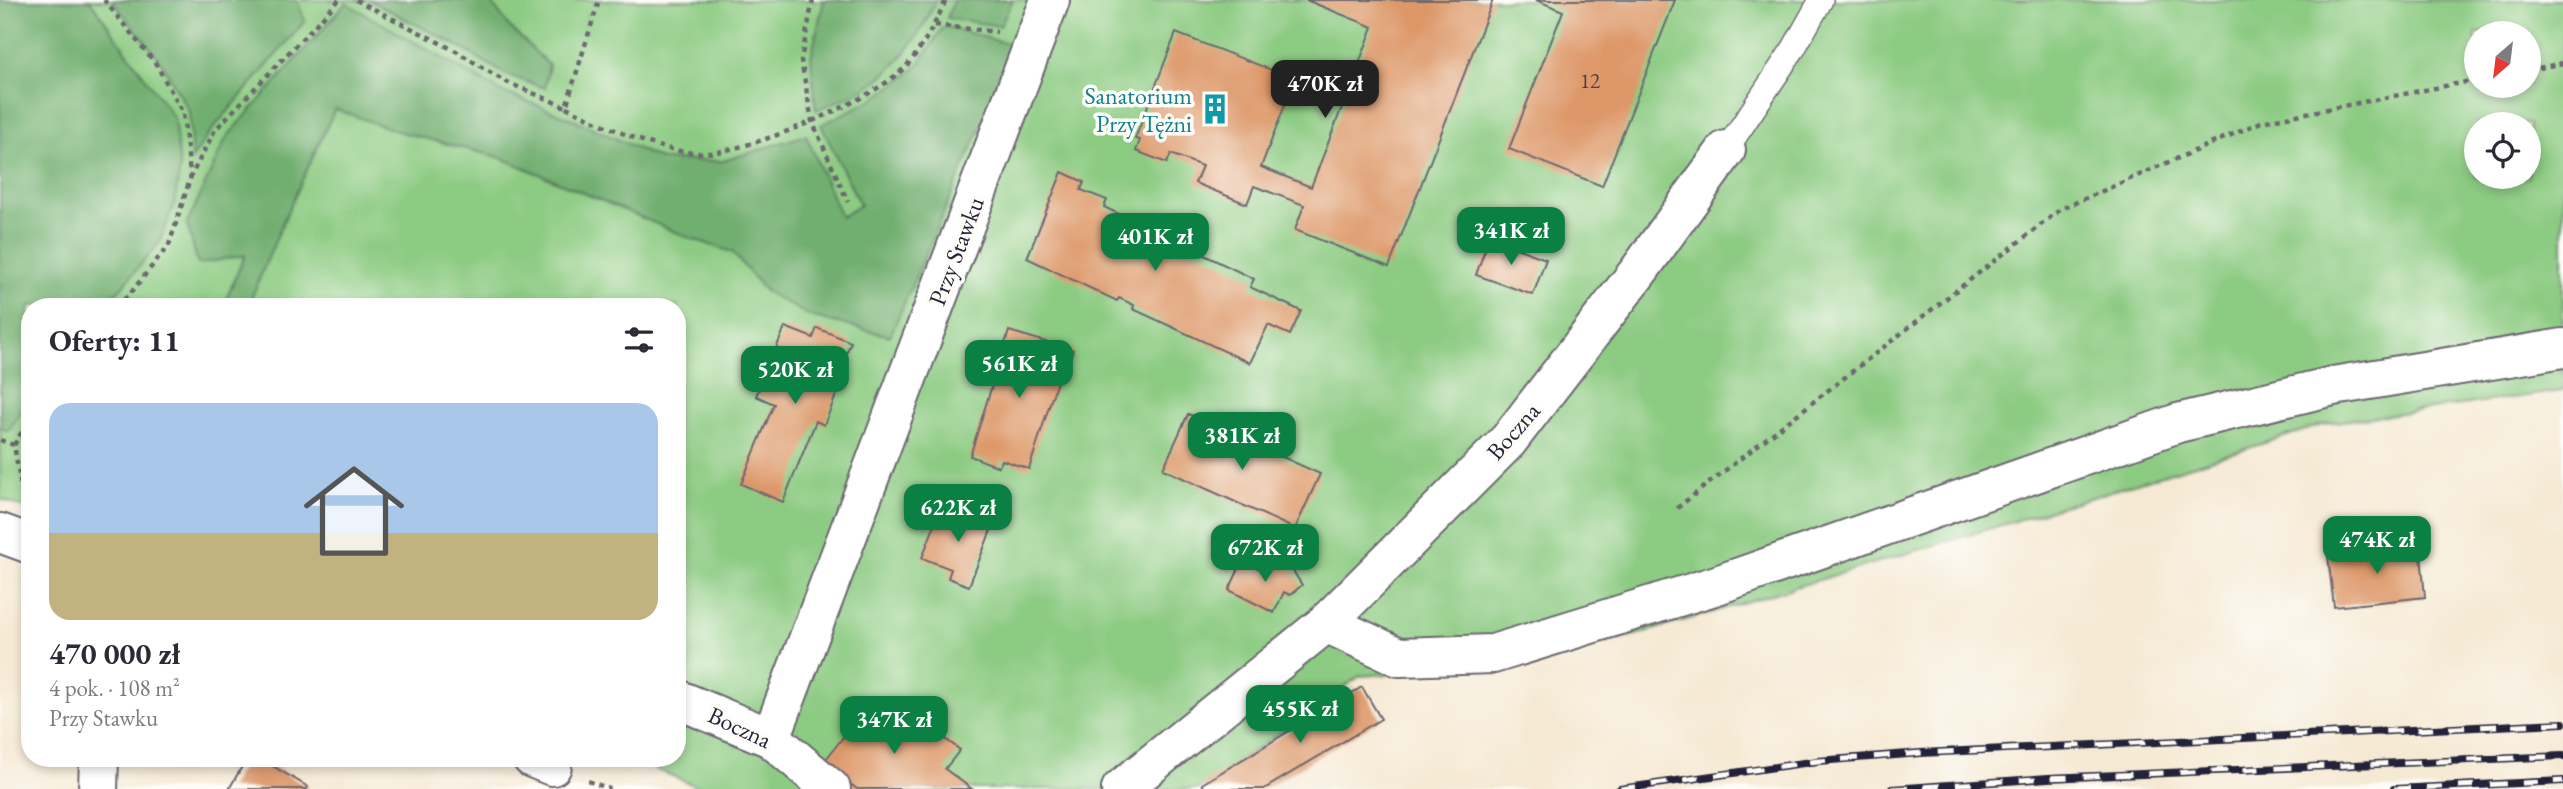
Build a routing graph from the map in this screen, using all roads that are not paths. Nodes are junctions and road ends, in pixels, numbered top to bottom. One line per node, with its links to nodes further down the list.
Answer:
1 (1051, 0): 7 (street, Przy Stawku)
2 (1821, 0): 3 (lane, Boczna)
3 (1726, 150): 5 (street, Boczna)
4 (2563, 348): 5 (street)
5 (1326, 623): 11 (street, Boczna)
6 (686, 703): 7 (street, Boczna)
7 (771, 738): 10 (street, Boczna)
8 (99, 767): 9 (street)
9 (98, 789)
10 (831, 789)
11 (1121, 789)

